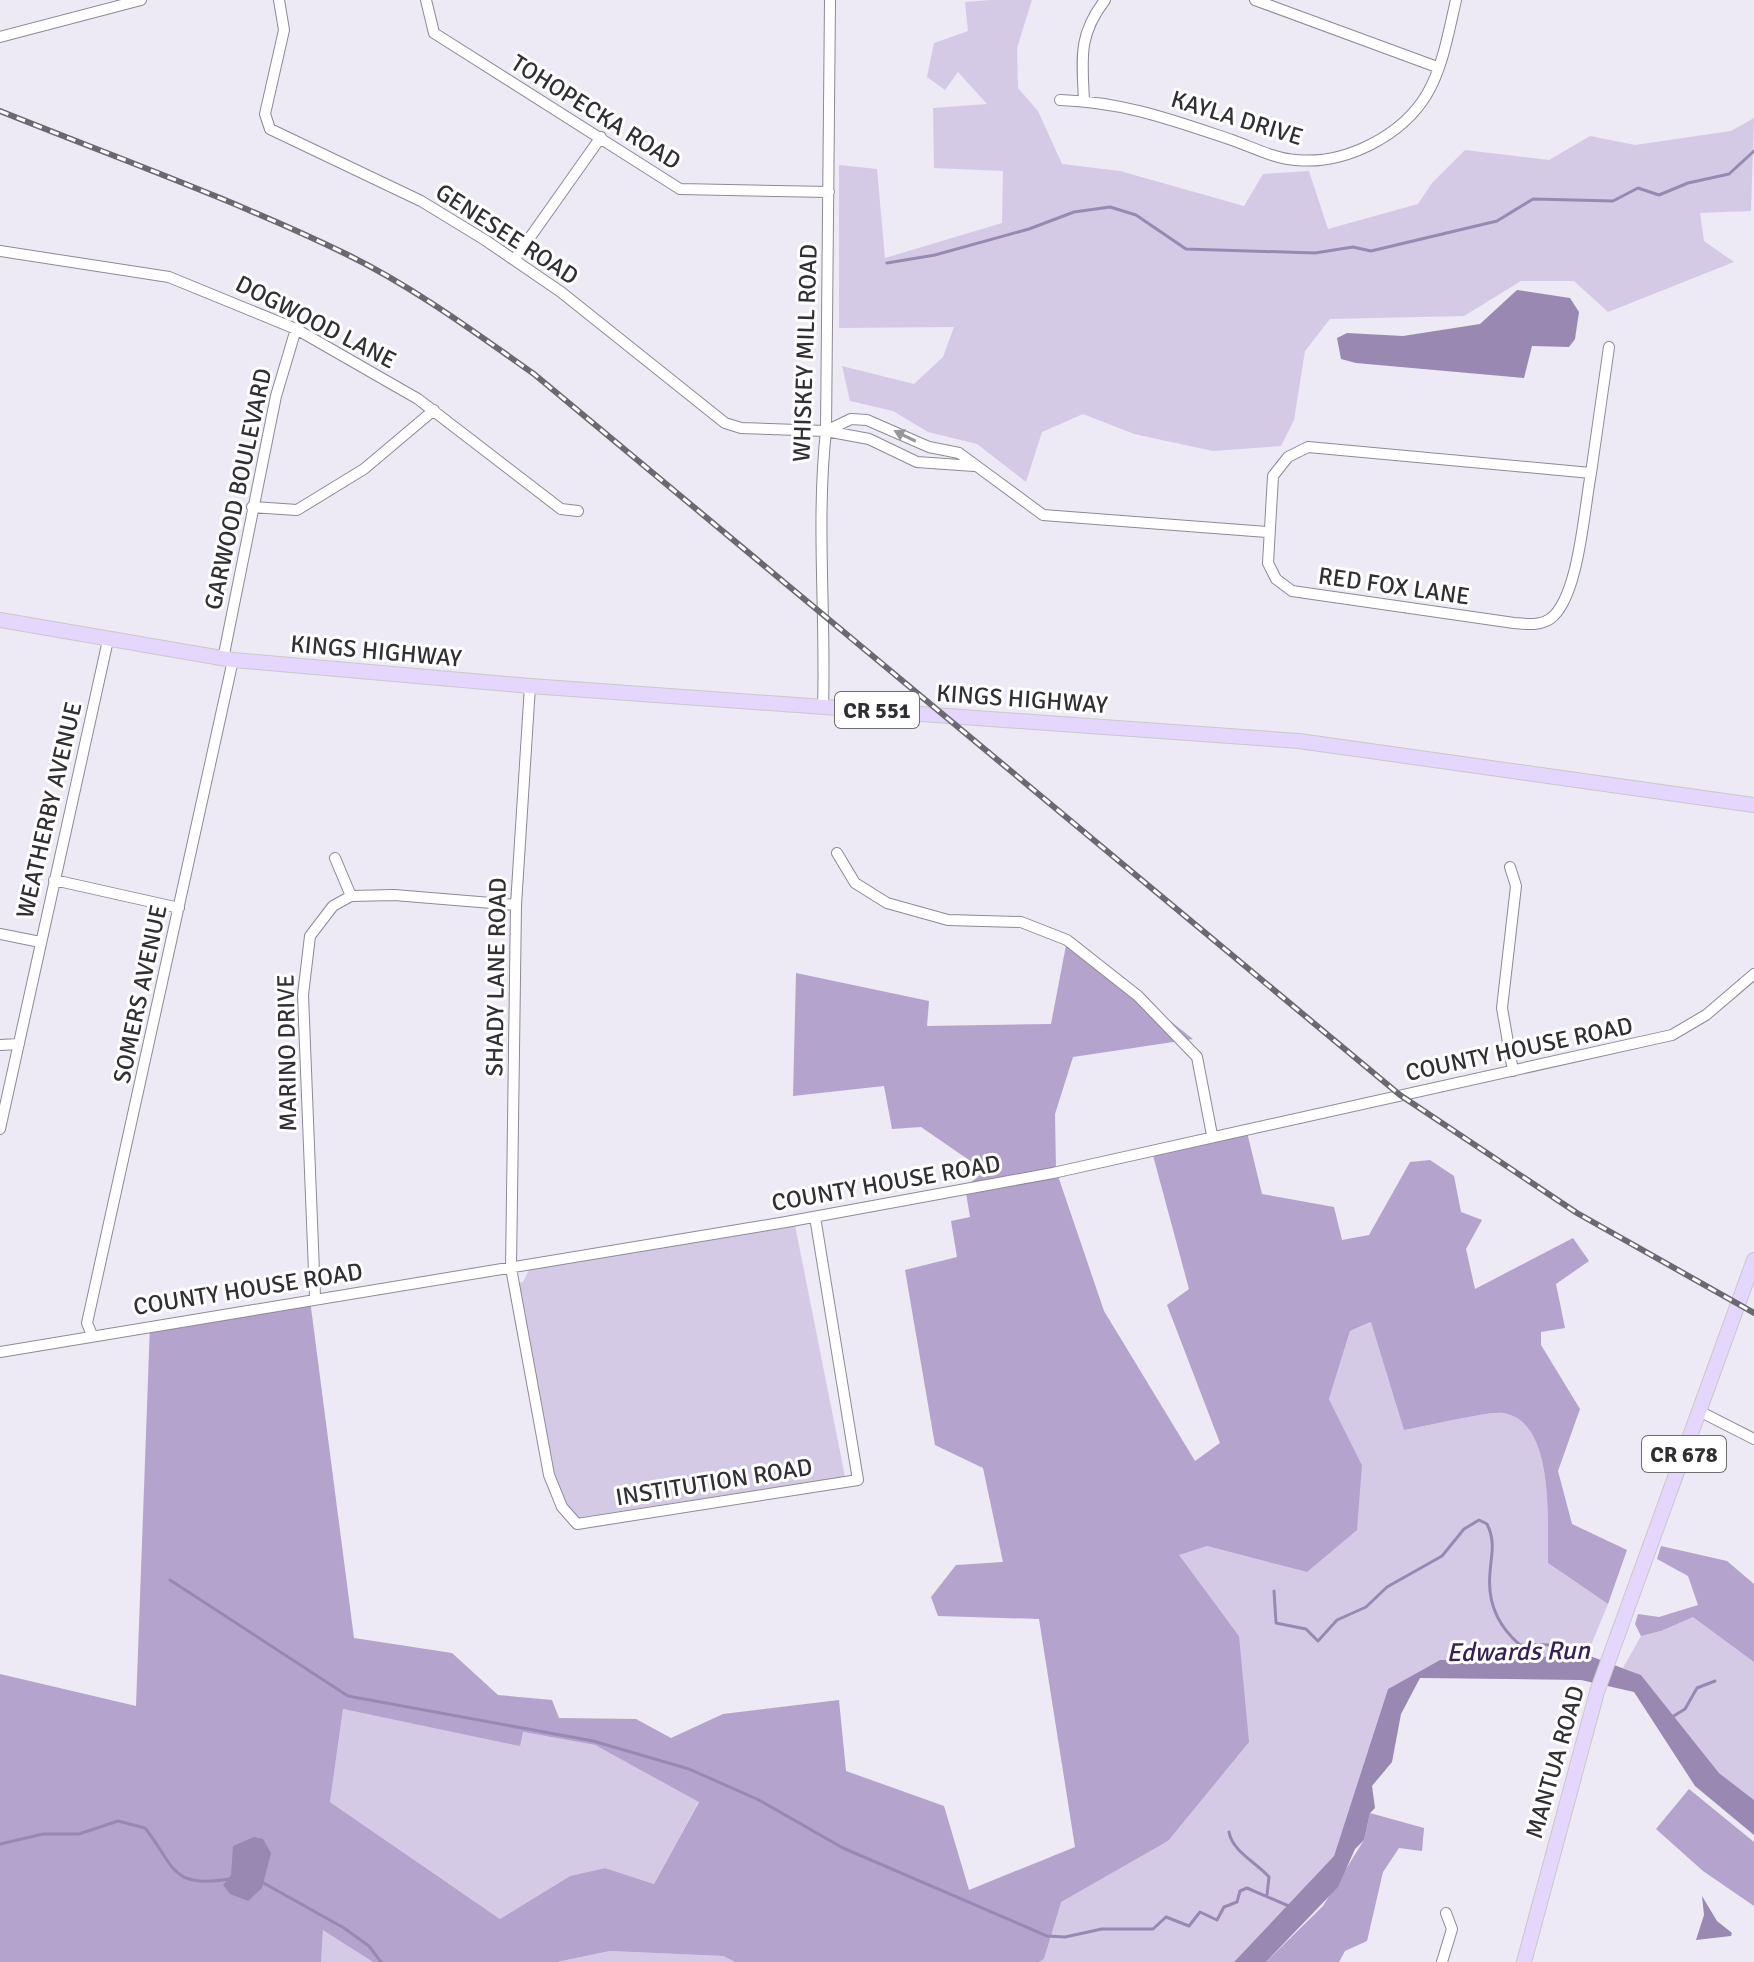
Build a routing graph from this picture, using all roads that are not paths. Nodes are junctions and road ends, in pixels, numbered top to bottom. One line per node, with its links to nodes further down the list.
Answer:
1 (141, 0): 8 (street)
2 (279, 0): 15 (street, GENESEE ROAD)
3 (426, 0): 12 (street, TOHOPECKA ROAD)
4 (830, 0): 13 (street, WHISKEY MILL ROAD)
5 (1105, 0): 11 (street)
6 (1255, 0): 9 (street)
7 (1456, 0): 9 (street, KAYLA DRIVE)
8 (0, 37)
9 (1437, 67): 11 (street, KAYLA DRIVE)
10 (1060, 100): 11 (street, KAYLA DRIVE)
11 (1084, 101)
12 (601, 137): 13 (street, TOHOPECKA ROAD); 15 (street)
13 (829, 192): 19 (street, WHISKEY MILL ROAD)
14 (0, 251): 16 (street, DOGWOOD LANE)
15 (514, 260): 19 (street, GENESEE ROAD)
16 (296, 329): 18 (street, DOGWOOD LANE); 22 (street, GARWOOD BOULEVARD)
17 (1609, 347): 21 (street, RED FOX LANE)
18 (434, 410): 22 (street); 23 (street, DOGWOOD LANE)
19 (826, 431): 20 (street); 20 (street, one-way to 19); 29 (street, WHISKEY MILL ROAD)
20 (974, 466): 24 (street)
21 (1591, 473): 24 (street, RED FOX LANE); 24 (street, RED FOX LANE)
22 (252, 507): 27 (street, GARWOOD BOULEVARD)
23 (578, 511)
24 (1267, 532)
25 (0, 620): 26 (main road, KINGS HIGHWAY / CR 551)
26 (108, 640): 27 (main road, KINGS HIGHWAY / CR 551); 34 (street, WEATHERBY AVENUE)
27 (228, 660): 28 (main road, KINGS HIGHWAY / CR 551); 37 (street, SOMERS AVENUE)
28 (530, 686): 29 (main road, KINGS HIGHWAY / CR 551); 36 (street, SHADY LANE ROAD)
29 (823, 707): 30 (main road, KINGS HIGHWAY / CR 551)
30 (1754, 805)
31 (837, 853): 45 (street)
32 (335, 858): 35 (street)
33 (1510, 867): 43 (street)
34 (54, 880): 37 (street); 39 (street, WEATHERBY AVENUE)
35 (351, 896): 36 (street); 49 (street, MARINO DRIVE)
36 (516, 905): 48 (street, SHADY LANE ROAD)
37 (179, 908): 50 (street, SOMERS AVENUE)
38 (0, 934): 39 (street)
39 (40, 942): 41 (street, WEATHERBY AVENUE)
40 (1754, 974): 43 (street, COUNTY HOUSE ROAD)
41 (19, 1044): 42 (street); 44 (street, WEATHERBY AVENUE)
42 (0, 1045)
43 (1513, 1071): 45 (street, COUNTY HOUSE ROAD)
44 (0, 1129)
45 (1212, 1135): 46 (street, COUNTY HOUSE ROAD)
46 (815, 1217): 48 (street, COUNTY HOUSE ROAD); 48 (street, INSTITUTION ROAD)
47 (1754, 1260): 52 (main road, MANTUA ROAD / CR 678)
48 (511, 1268): 49 (street, COUNTY HOUSE ROAD)
49 (315, 1297): 50 (street, COUNTY HOUSE ROAD)
50 (92, 1335): 51 (street, COUNTY HOUSE ROAD)
51 (0, 1352)
52 (1699, 1411): 53 (street); 56 (main road, MANTUA ROAD / CR 678)
53 (1754, 1439)
54 (1446, 1913): 55 (street)
55 (1442, 1962)
56 (1524, 1962)

